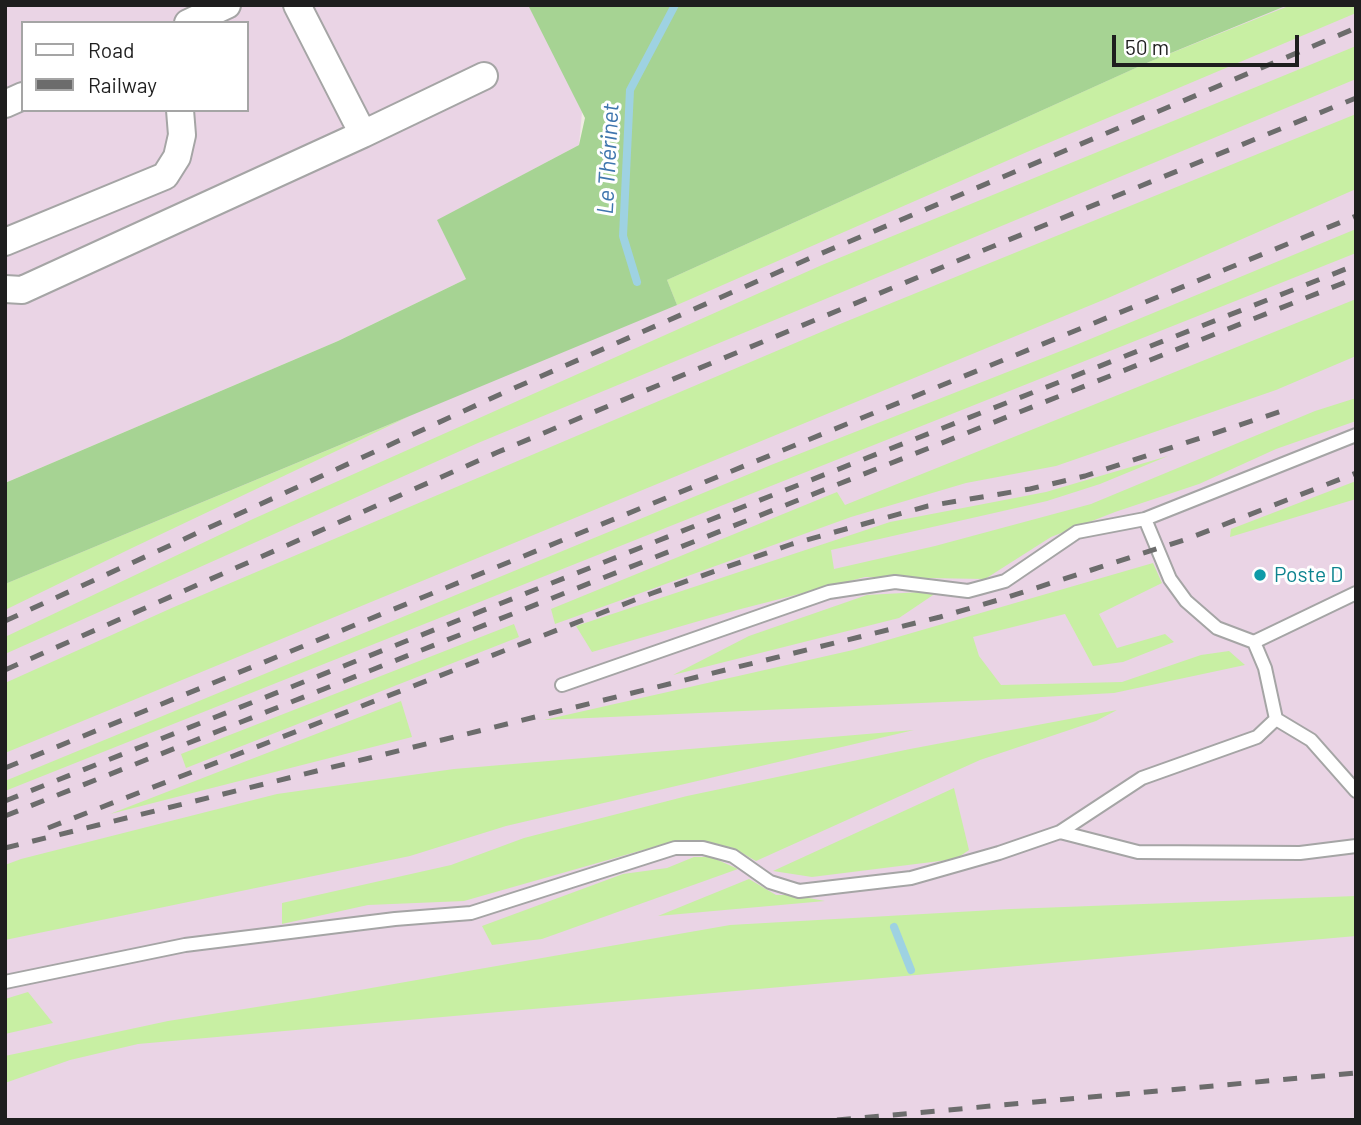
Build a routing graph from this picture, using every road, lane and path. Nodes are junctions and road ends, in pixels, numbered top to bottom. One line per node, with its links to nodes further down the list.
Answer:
1 (227, 5): 3 (street)
2 (297, 5): 8 (street)
3 (192, 21)
4 (484, 76): 8 (street)
5 (21, 97): 6 (street)
6 (5, 104)
7 (180, 112): 9 (street)
8 (363, 134): 10 (street)
9 (5, 242)
10 (5, 289)
11 (1356, 435): 12 (lane)
12 (1145, 519): 14 (lane); 15 (lane)
13 (1356, 593): 14 (lane)
14 (1254, 642): 16 (lane)
15 (562, 685)
16 (1276, 719): 17 (lane); 18 (lane)
17 (1356, 791)
18 (1060, 832): 19 (lane); 20 (lane)
19 (1356, 846)
20 (5, 982)

